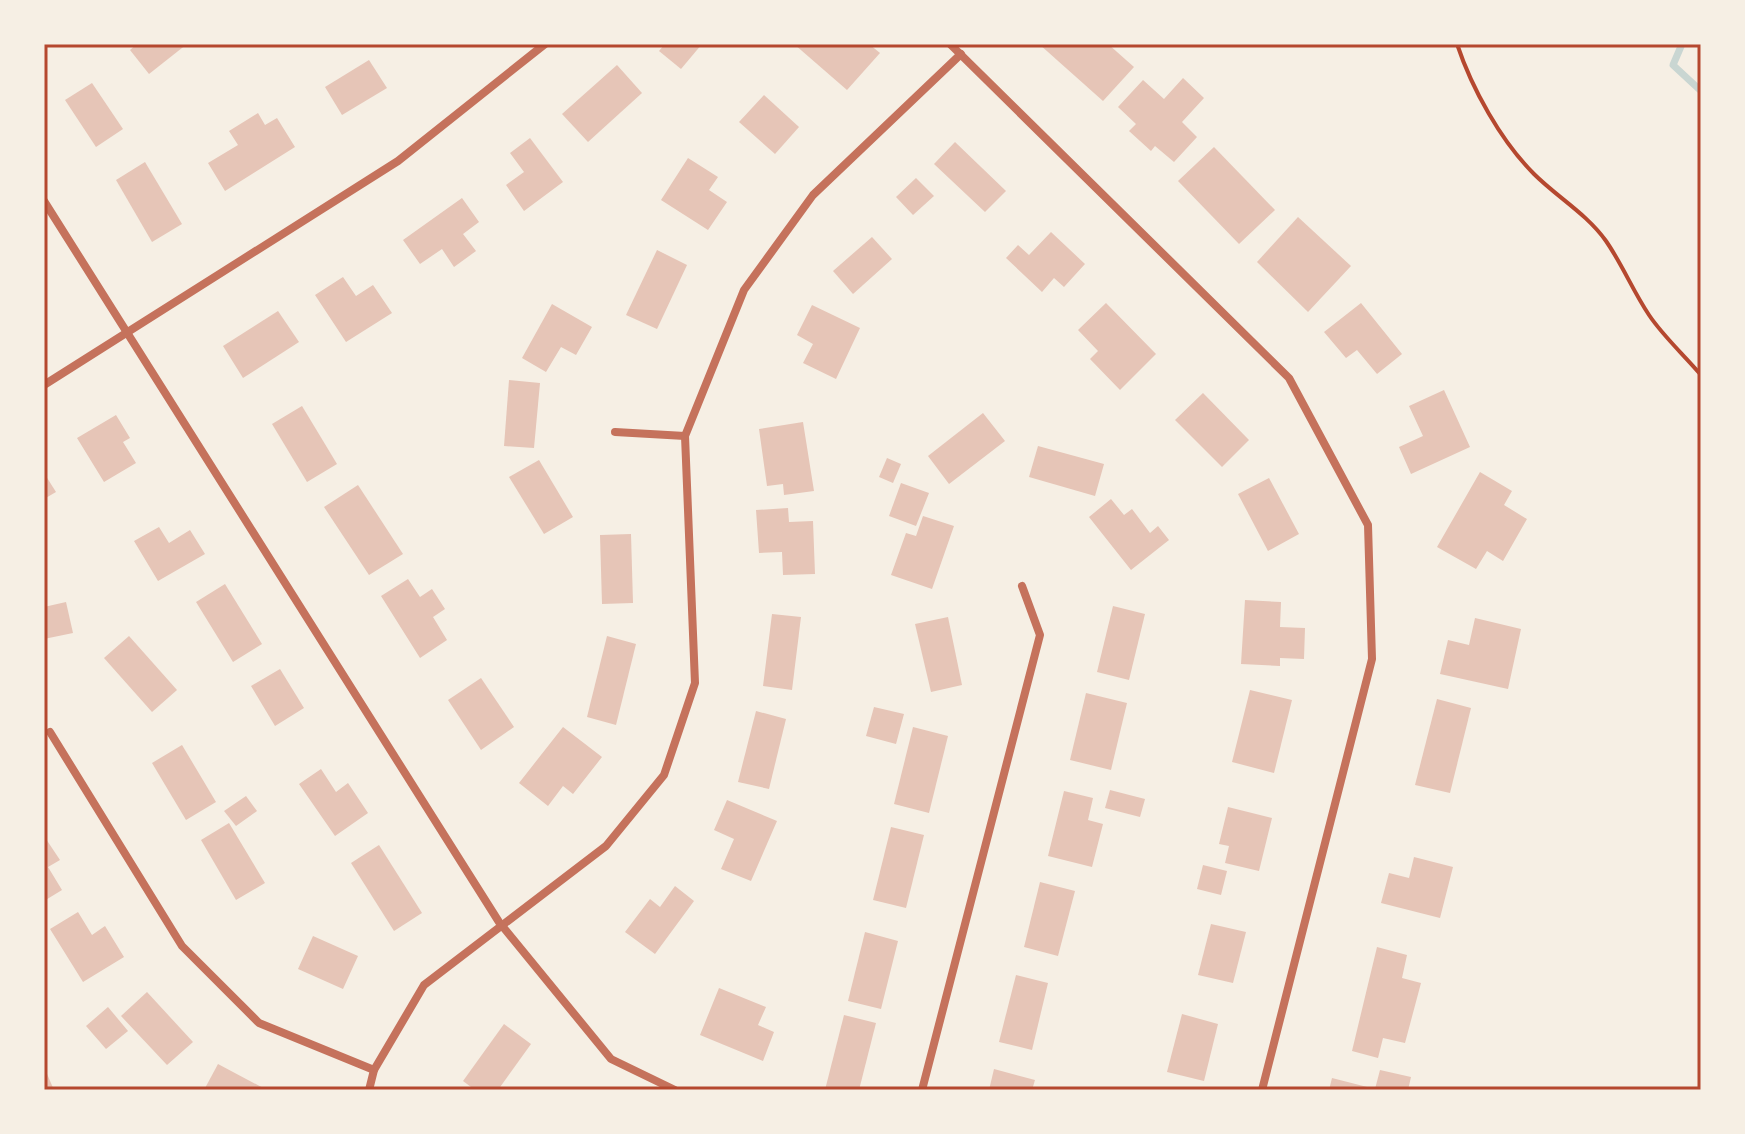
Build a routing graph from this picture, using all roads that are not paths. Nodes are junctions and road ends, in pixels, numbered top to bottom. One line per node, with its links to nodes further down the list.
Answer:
1 (545, 44): 5 (street)
2 (950, 44): 3 (street)
3 (961, 54): 8 (street); 16 (street)
4 (44, 201): 5 (street)
5 (127, 333): 6 (street); 11 (street)
6 (44, 385)
7 (615, 432): 8 (street)
8 (685, 436): 11 (street)
9 (1022, 586): 15 (street)
10 (50, 732): 12 (street)
11 (502, 926): 12 (street); 14 (street)
12 (374, 1070): 13 (street)
13 (369, 1090)
14 (675, 1090)
15 (922, 1090)
16 (1262, 1090)

